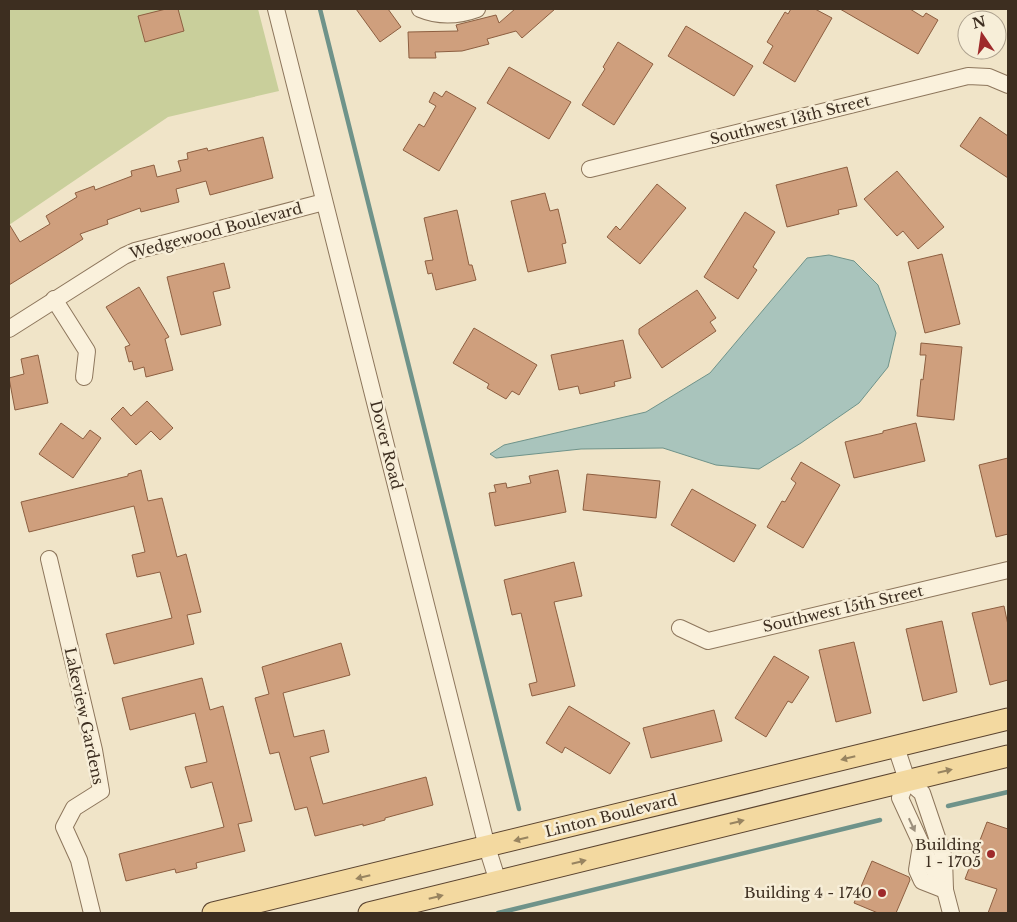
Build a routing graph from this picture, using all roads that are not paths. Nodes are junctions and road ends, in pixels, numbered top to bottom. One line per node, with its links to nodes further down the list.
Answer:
1 (276, 9): 6 (street, Dover Road)
2 (420, 9): 3 (street)
3 (477, 9)
4 (1008, 85): 5 (street, Southwest 13th Street)
5 (590, 169)
6 (324, 202): 7 (street, Wedgewood Boulevard); 17 (street, Dover Road)
7 (54, 299): 8 (street, Wedgewood Boulevard); 9 (street)
8 (9, 328)
9 (84, 377)
10 (49, 559): 20 (street, Lakeview Gardens)
11 (1008, 570): 12 (street, Southwest 15th Street)
12 (680, 628)
13 (1008, 719): 14 (main road, Linton Boulevard)
14 (896, 747): 16 (street); 17 (main road, Linton Boulevard, one-way to 17)
15 (1008, 756): 16 (main road, one-way to 15)
16 (907, 780): 18 (main road, one-way to 16); 19 (street); 19 (street, one-way to 19)
17 (487, 847): 18 (street, Dover Road); 21 (main road, Linton Boulevard, one-way to 21)
18 (498, 882): 22 (main road, one-way to 18)
19 (945, 890): 23 (street)
20 (92, 913)
21 (213, 913)
22 (369, 913)
23 (951, 913)

